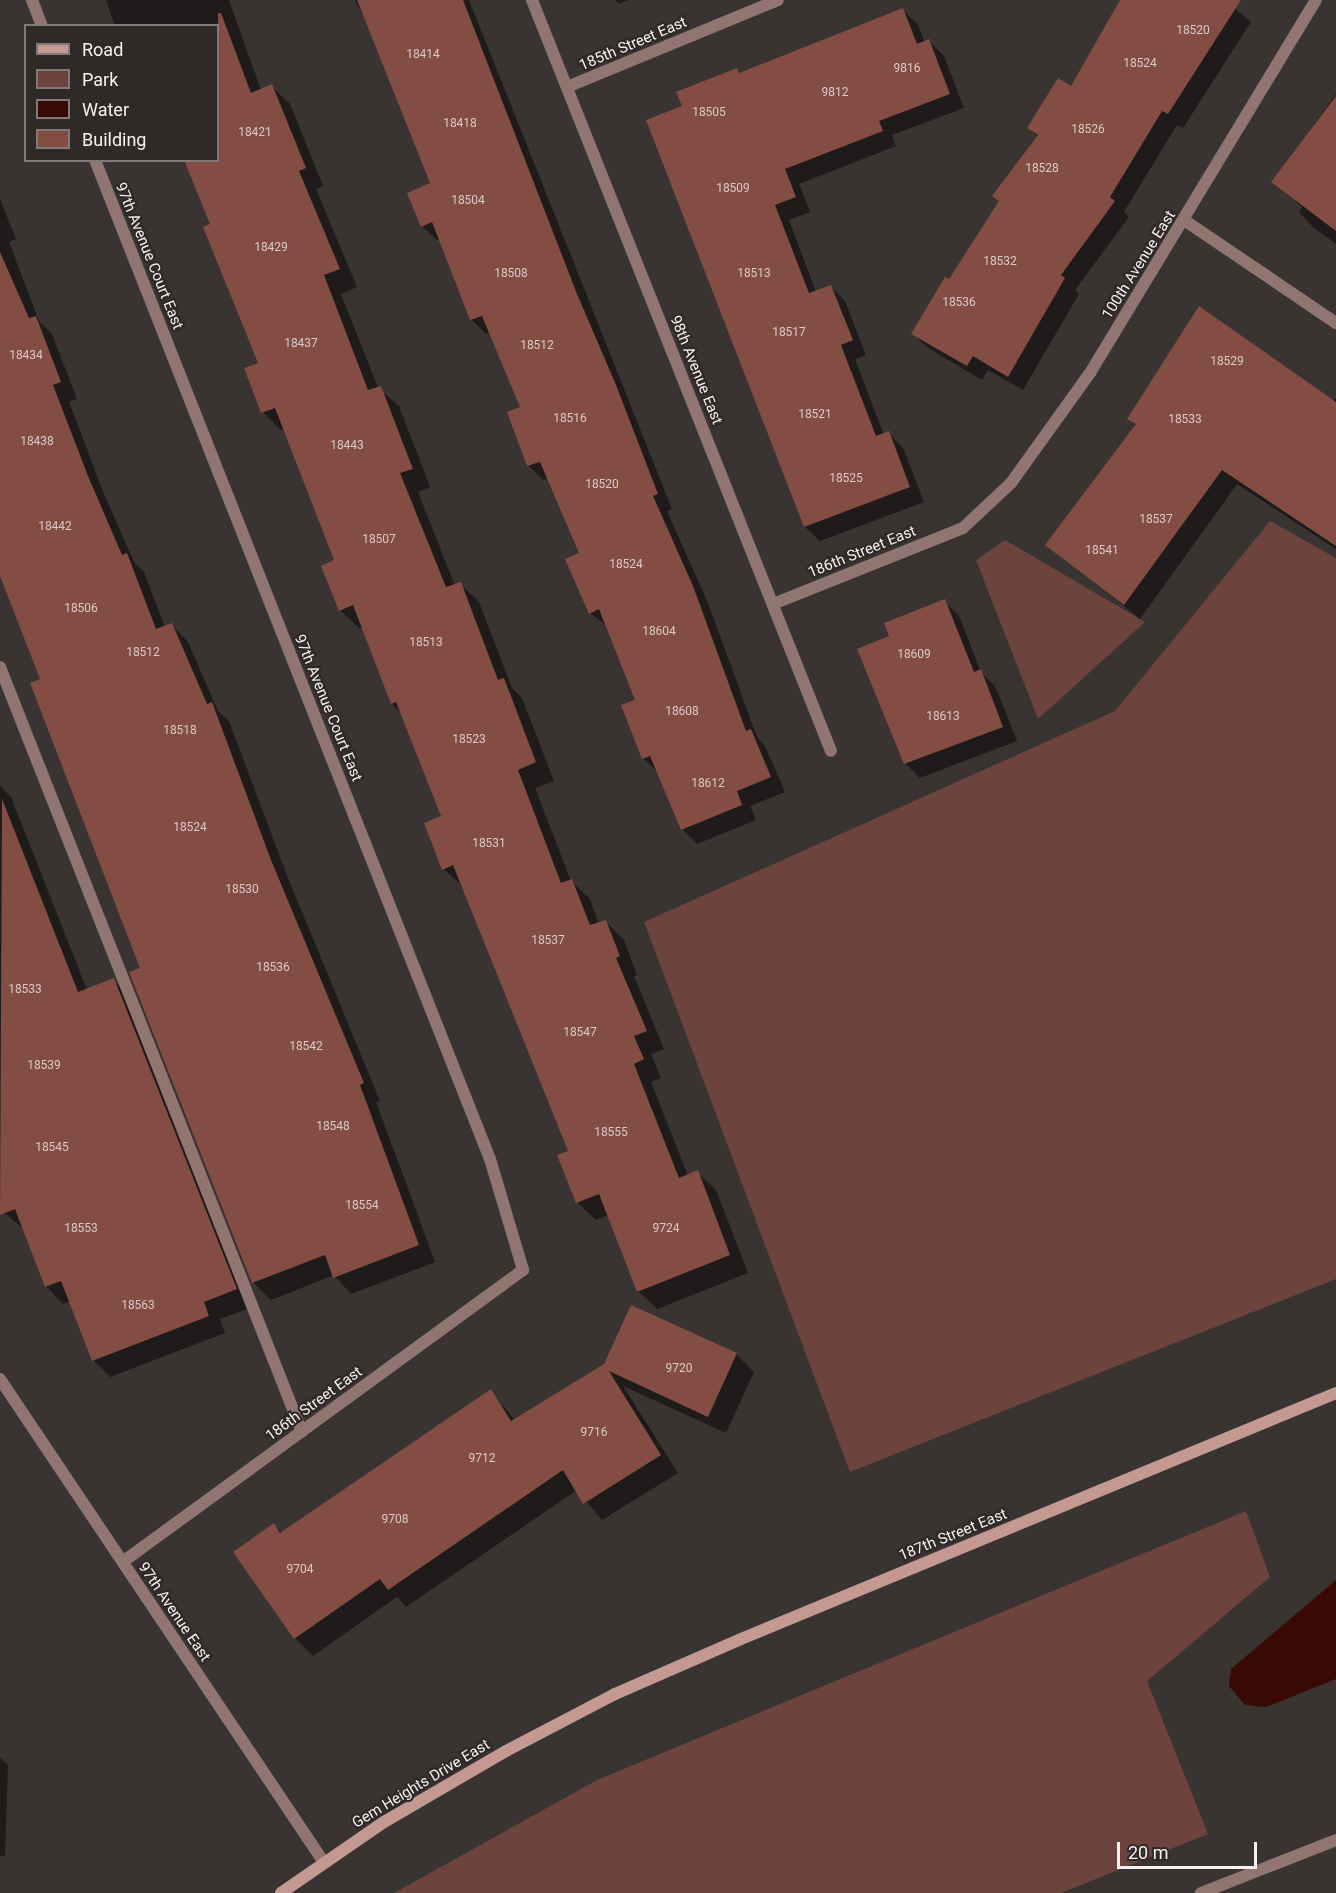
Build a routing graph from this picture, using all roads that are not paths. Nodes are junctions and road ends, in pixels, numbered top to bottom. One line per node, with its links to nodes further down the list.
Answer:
1 (32, 0): 5 (street)
2 (532, 0): 6 (street, 98th Avenue East)
3 (778, 0): 6 (street, 185th Street East)
4 (1316, 0): 8 (street, 100th Avenue East)
5 (41, 24)
6 (567, 87): 11 (street, 98th Avenue East)
7 (96, 162): 14 (street, 97th Avenue Court East)
8 (1184, 220): 9 (street); 10 (street, 100th Avenue East)
9 (1336, 323)
10 (963, 528): 11 (street, 186th Street East)
11 (773, 604): 13 (street, 98th Avenue East)
12 (0, 667): 17 (street)
13 (831, 751)
14 (523, 1270): 17 (street, 186th Street East)
15 (0, 1379): 18 (street, 97th Avenue East)
16 (1336, 1393): 19 (street, 187th Street East)
17 (302, 1432): 18 (street, 186th Street East)
18 (123, 1562): 21 (street, 97th Avenue East)
19 (583, 1711): 21 (street, Gem Heights Drive East)
20 (1336, 1840): 23 (street)
21 (323, 1862): 22 (street, Gem Heights Drive East)
22 (281, 1893)
23 (1201, 1893)

